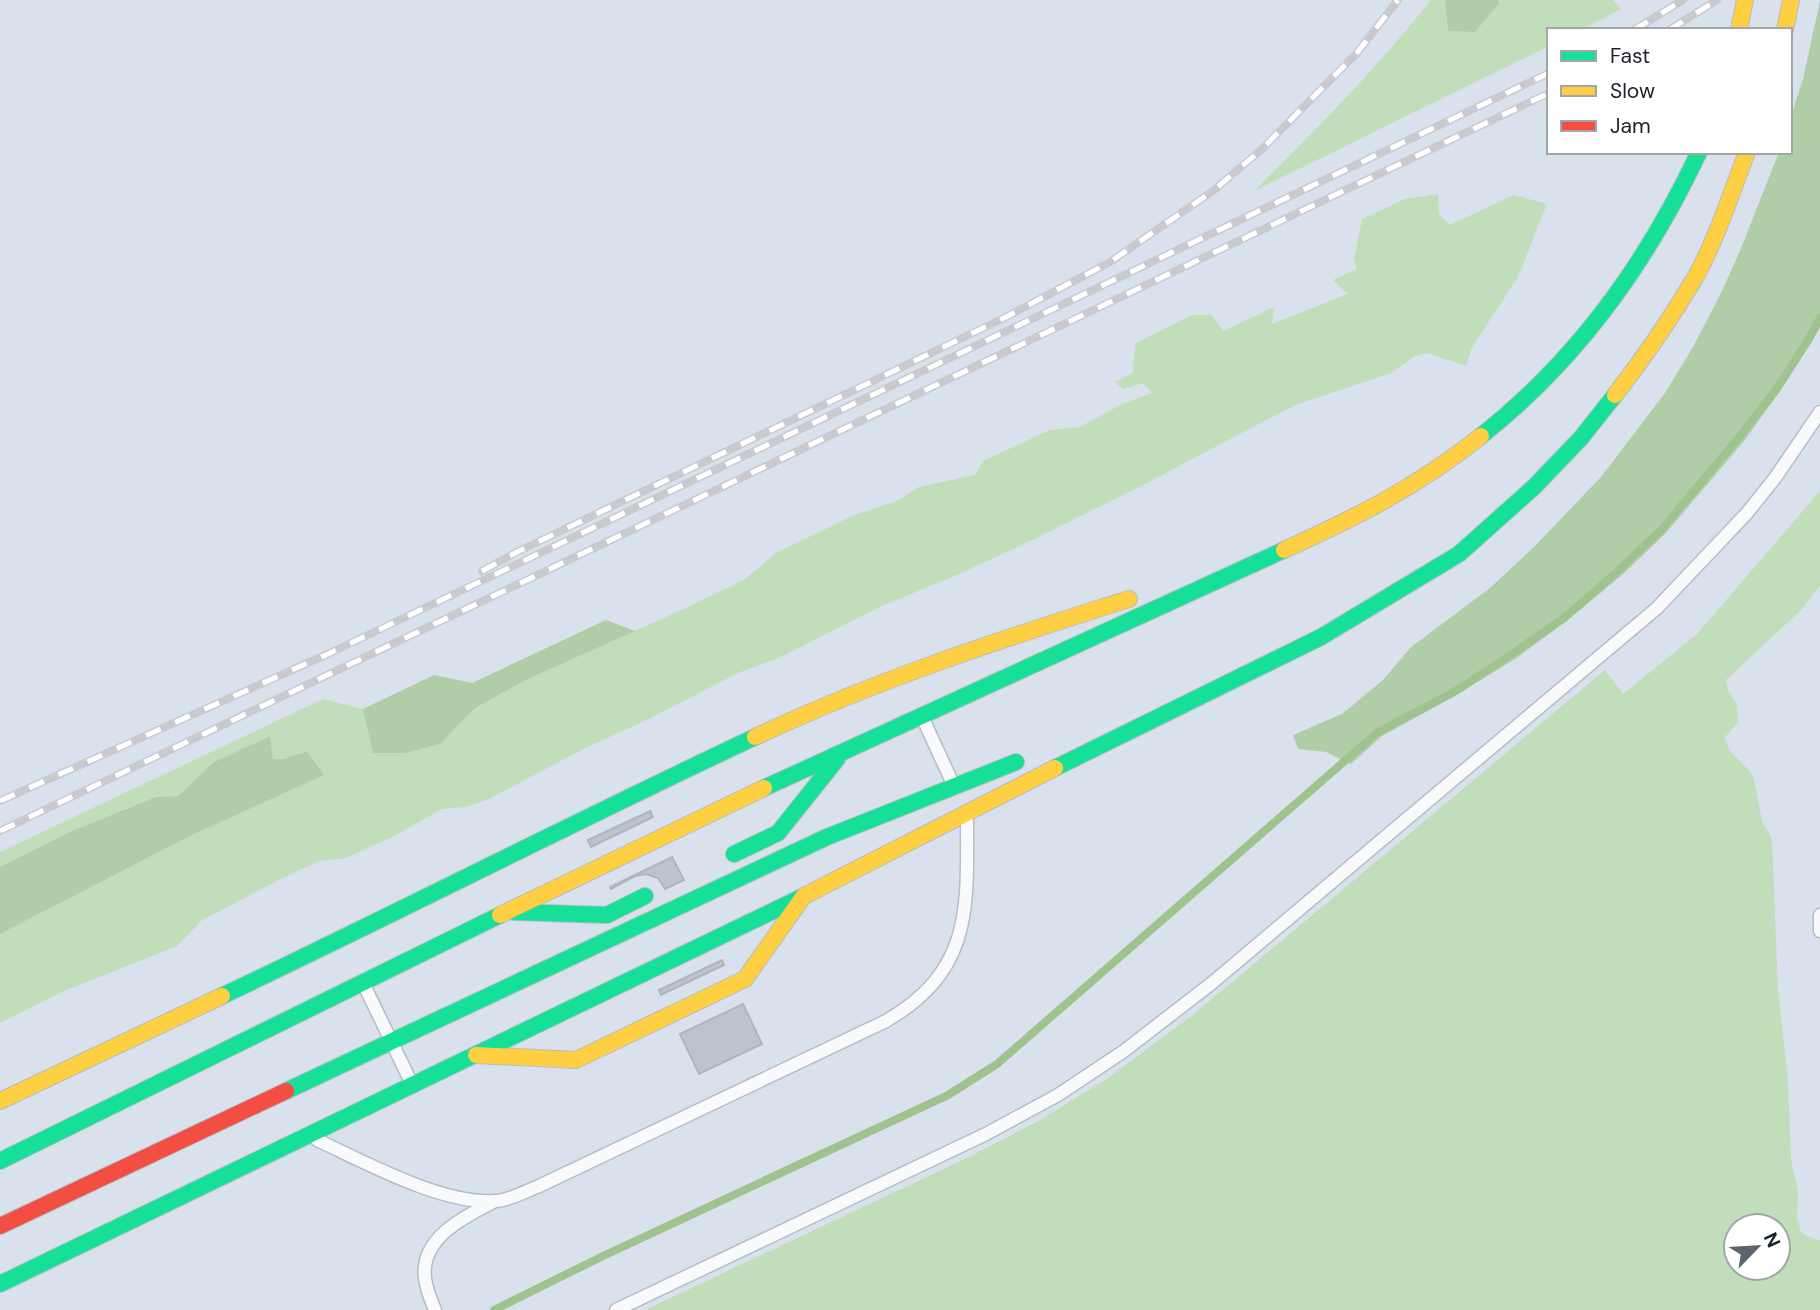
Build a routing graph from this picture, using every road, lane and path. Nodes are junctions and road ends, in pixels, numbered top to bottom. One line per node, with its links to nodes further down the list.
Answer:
1 (1745, 0): 3 (highway)
2 (1791, 0): 4 (highway)
3 (1739, 28)
4 (1785, 28)
5 (1698, 154): 8 (highway)
6 (1746, 154): 9 (highway)
7 (1820, 412): 41 (lane)
8 (1282, 551): 10 (highway); 34 (highway)
9 (1321, 636): 11 (highway); 17 (highway)
10 (922, 718): 12 (highway); 15 (lane)
11 (1107, 725)
12 (840, 754): 14 (highway); 16 (highway); 18 (highway); 24 (highway)
13 (1031, 756): 15 (highway)
14 (774, 765)
15 (955, 787): 17 (lane); 30 (highway)
16 (789, 795)
17 (967, 812): 21 (highway); 37 (lane)
18 (718, 861)
19 (557, 869): 24 (highway)
20 (659, 890): 24 (highway)
21 (804, 896): 23 (highway); 27 (highway); 32 (highway); 32 (highway)
22 (571, 899): 24 (highway)
23 (741, 909)
24 (506, 912): 28 (highway)
25 (1820, 915): 26 (lane)
26 (1820, 930)
27 (755, 939)
28 (362, 982): 30 (lane); 36 (highway)
29 (525, 1012): 32 (highway)
30 (392, 1042): 33 (lane); 38 (highway)
31 (539, 1042): 32 (highway)
32 (473, 1055): 33 (highway)
33 (412, 1084): 35 (highway)
34 (0, 1101)
35 (307, 1135): 37 (lane); 39 (highway)
36 (0, 1161)
37 (496, 1201): 40 (lane)
38 (0, 1226)
39 (0, 1284)
40 (435, 1310)
41 (616, 1310)

